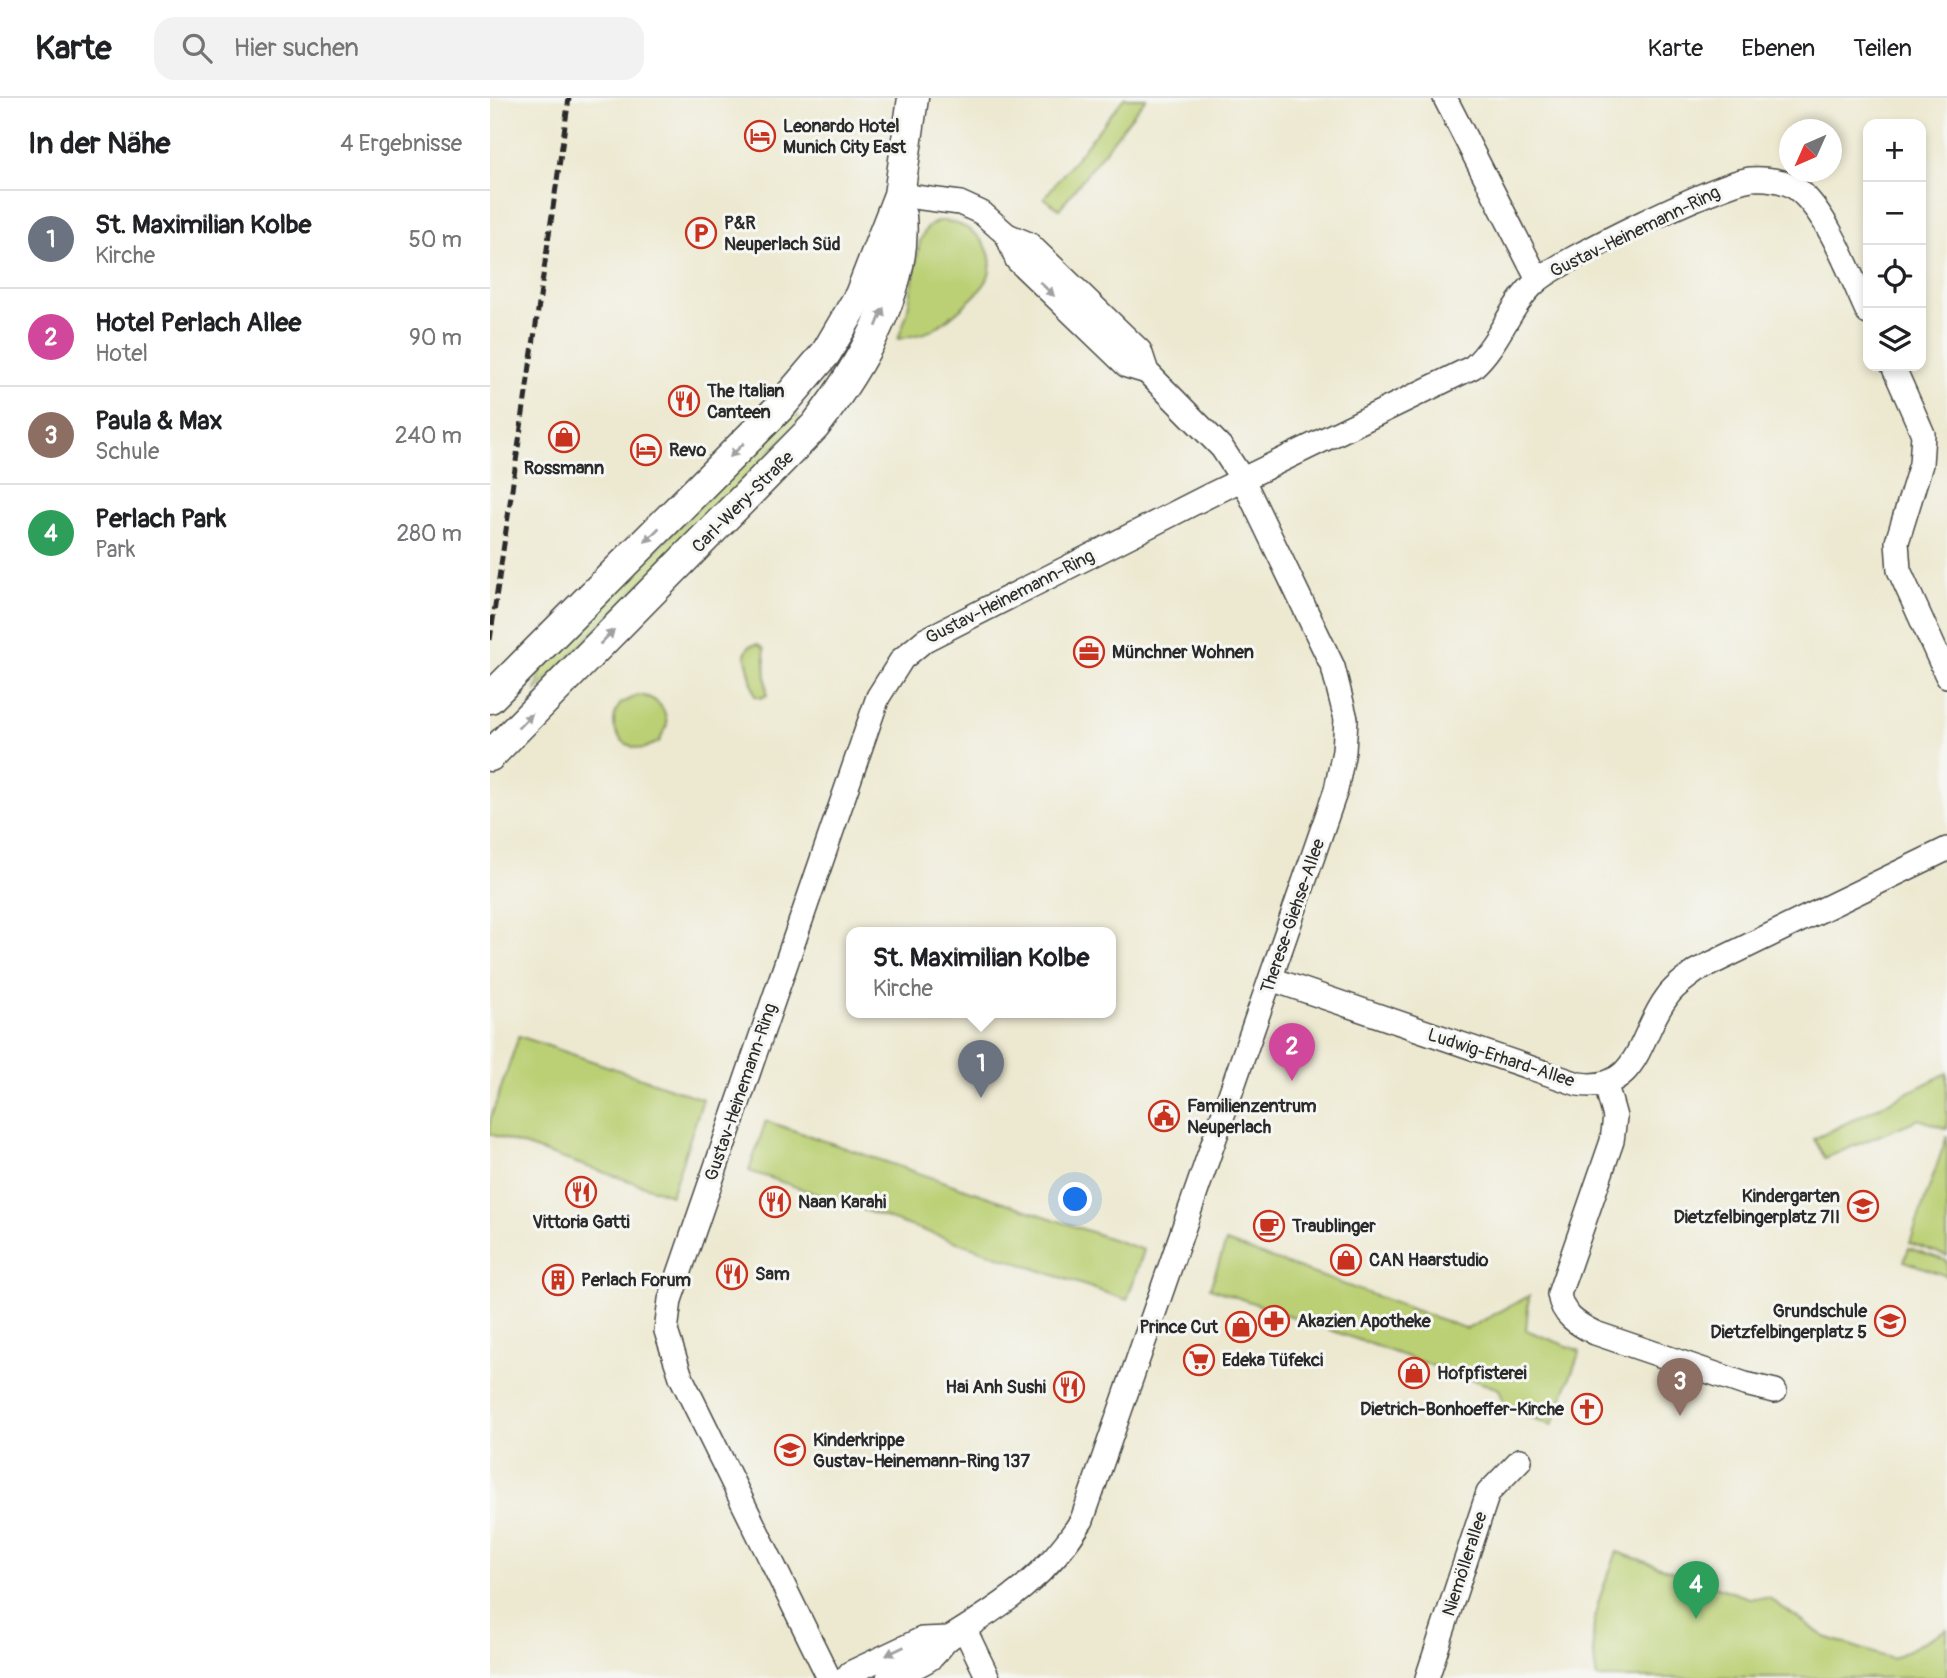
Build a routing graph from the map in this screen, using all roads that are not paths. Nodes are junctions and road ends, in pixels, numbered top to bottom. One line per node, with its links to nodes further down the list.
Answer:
1 (913, 98): 3 (main road, Carl-Wery-Straße)
2 (1444, 98): 4 (street)
3 (899, 195): 7 (main road, Carl-Wery-Straße); 8 (main road, Carl-Wery-Straße, one-way to 3); 9 (street, Therese-Giehse-Allee)
4 (1538, 280): 5 (street, Gustav-Heinemann-Ring); 9 (street, Gustav-Heinemann-Ring)
5 (1866, 308)
6 (1895, 371): 10 (street)
7 (802, 383): 8 (street); 11 (main road, Carl-Wery-Straße, one-way to 11)
8 (830, 407): 12 (main road, Carl-Wery-Straße, one-way to 8)
9 (1242, 480): 14 (street, Therese-Giehse-Allee); 19 (street, Gustav-Heinemann-Ring)
10 (1947, 676)
11 (490, 698)
12 (490, 756)
13 (1947, 849): 15 (street)
14 (1271, 979): 15 (street, Ludwig-Erhard-Allee); 18 (street, Therese-Giehse-Allee)
15 (1606, 1085): 16 (street)
16 (1774, 1391)
17 (1520, 1460): 23 (street, Niemöllerallee)
18 (957, 1634): 20 (street, Therese-Giehse-Allee, one-way to 20); 21 (street, Therese-Giehse-Allee); 22 (street)
19 (829, 1678)
20 (846, 1678)
21 (888, 1678)
22 (988, 1678)
23 (1427, 1678)

